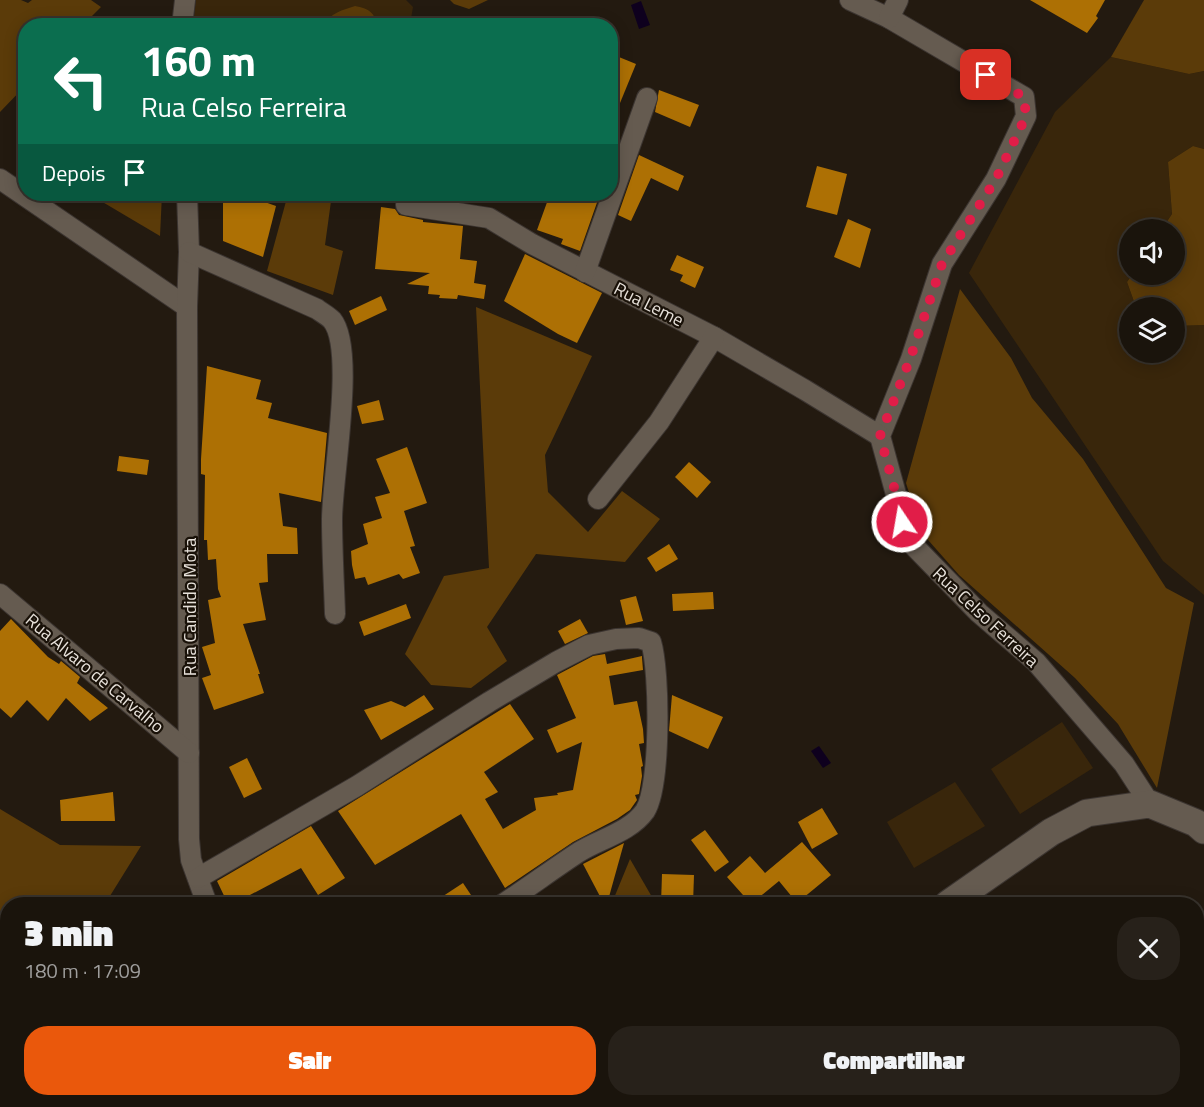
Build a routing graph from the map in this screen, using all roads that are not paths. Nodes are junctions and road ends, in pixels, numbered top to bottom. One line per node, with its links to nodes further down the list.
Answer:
1 (185, 0): 4 (street)
2 (850, 0): 5 (street)
3 (898, 0): 5 (street)
4 (183, 18)
5 (889, 18): 18 (street)
6 (647, 98): 8 (street)
7 (0, 179): 9 (street)
8 (618, 179)
9 (18, 191)
10 (32, 201): 16 (street)
11 (187, 201): 14 (street, Rua Candido Mota)
12 (610, 201): 15 (street)
13 (405, 205): 15 (street, Rua Leme)
14 (189, 252): 16 (street, Rua Candido Mota); 21 (street)
15 (585, 272): 17 (street, Rua Leme)
16 (187, 307): 22 (street, Rua Candido Mota)
17 (714, 337): 18 (street, Rua Leme); 19 (street)
18 (880, 436): 23 (street, Rua Celso Ferreira)
19 (598, 499)
20 (0, 594): 22 (street, Rua Alvaro de Carvalho)
21 (335, 615)
22 (189, 753): 25 (street, Rua Candido Mota)
23 (1150, 804): 24 (main road); 28 (main road)
24 (1204, 830)
25 (198, 878): 26 (street, Rua Candido Mota); 27 (street)
26 (205, 897)
27 (513, 897)
28 (958, 897)

